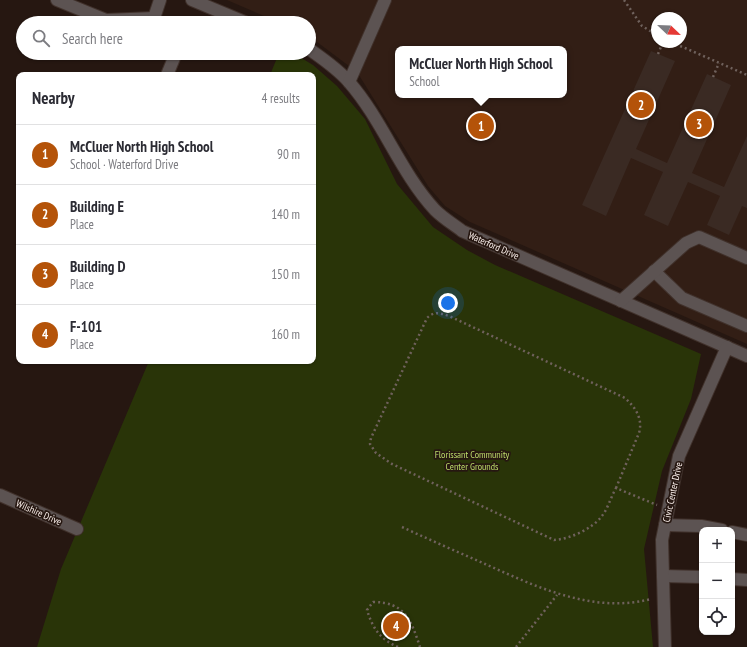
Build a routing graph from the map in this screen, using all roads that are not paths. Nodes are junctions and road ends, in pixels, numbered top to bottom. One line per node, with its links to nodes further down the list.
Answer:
1 (57, 0): 5 (street)
2 (160, 0): 6 (street)
3 (192, 0): 7 (street)
4 (385, 0): 11 (street)
5 (96, 16)
6 (158, 16)
7 (231, 16)
8 (316, 54): 11 (street, Waterford Drive)
9 (173, 60): 10 (street)
10 (168, 72)
11 (349, 82): 14 (street, Waterford Drive)
12 (747, 258): 13 (street)
13 (654, 272): 14 (street); 15 (street)
14 (621, 301): 16 (street, Waterford Drive)
15 (747, 326)
16 (727, 347): 17 (street, Waterford Drive); 19 (street, Civic Center Drive)
17 (747, 356)
18 (0, 495): 21 (street, Wilshire Drive)
19 (665, 525): 20 (street); 24 (street, Civic Center Drive)
20 (706, 527)
21 (77, 530)
22 (735, 533): 23 (street)
23 (747, 535)
24 (663, 576): 25 (street); 28 (street, Civic Center Drive)
25 (699, 577)
26 (735, 579): 27 (street)
27 (747, 580)
28 (665, 647)

